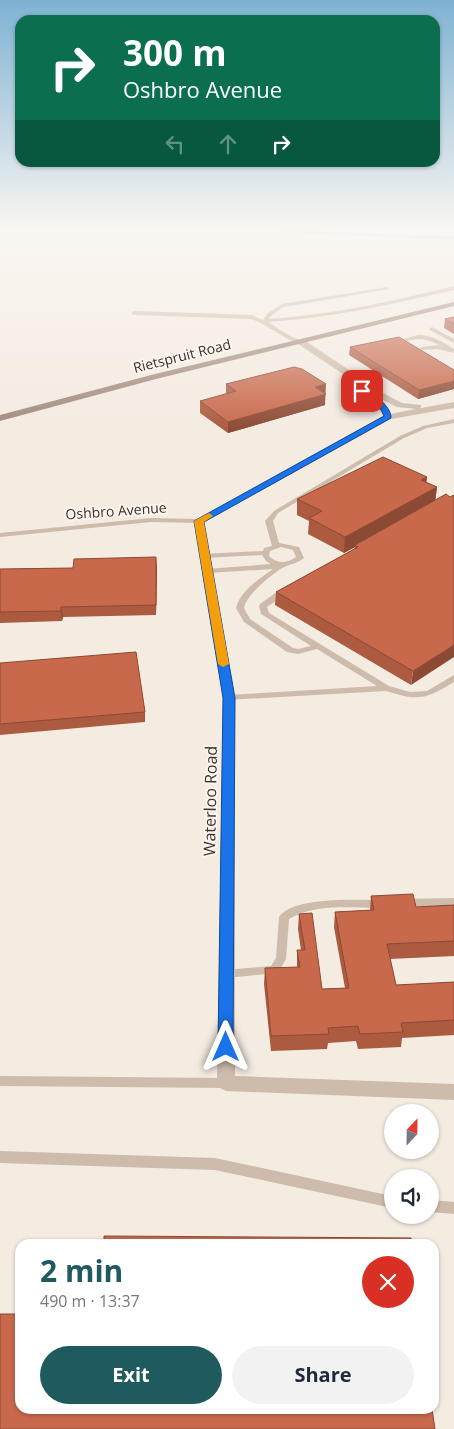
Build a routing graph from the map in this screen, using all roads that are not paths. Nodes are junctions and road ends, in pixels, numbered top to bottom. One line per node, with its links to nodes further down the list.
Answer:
1 (333, 298): 6 (lane)
2 (410, 298): 6 (lane)
3 (454, 304): 10 (street, Rietspruit Road)
4 (454, 310): 10 (street, Rietspruit Road)
5 (134, 313): 6 (lane)
6 (265, 321): 9 (lane)
7 (432, 329): 8 (lane)
8 (454, 341)
9 (291, 344): 10 (street, Rietspruit Road); 16 (street); 17 (street, Rietspruit Road)
10 (303, 344): 15 (street)
11 (382, 346): 13 (lane)
12 (422, 349): 13 (lane)
13 (454, 352)
14 (454, 405): 15 (street)
15 (443, 406): 16 (street)
16 (388, 417): 19 (street)
17 (0, 418)
18 (454, 421): 21 (lane)
19 (199, 521): 20 (lane, Oshbro Avenue); 23 (street, Waterloo Road)
20 (0, 535)
21 (276, 546): 22 (lane); 24 (lane)
22 (265, 553): 23 (lane); 24 (lane)
23 (205, 556): 25 (street, Waterloo Road)
24 (281, 564): 25 (lane); 27 (lane)
25 (207, 571): 30 (street, Waterloo Road)
26 (295, 586): 27 (lane)
27 (319, 646): 29 (lane)
28 (454, 678): 29 (lane)
29 (386, 688): 30 (lane)
30 (229, 698): 32 (street, Waterloo Road)
31 (454, 902): 32 (lane)
32 (226, 974): 34 (street, Waterloo Road)
33 (0, 1081): 34 (lane)
34 (226, 1083): 35 (street)
35 (454, 1092)
36 (0, 1157): 37 (lane)
37 (384, 1200)
38 (439, 1207): 39 (lane)
39 (454, 1208)

